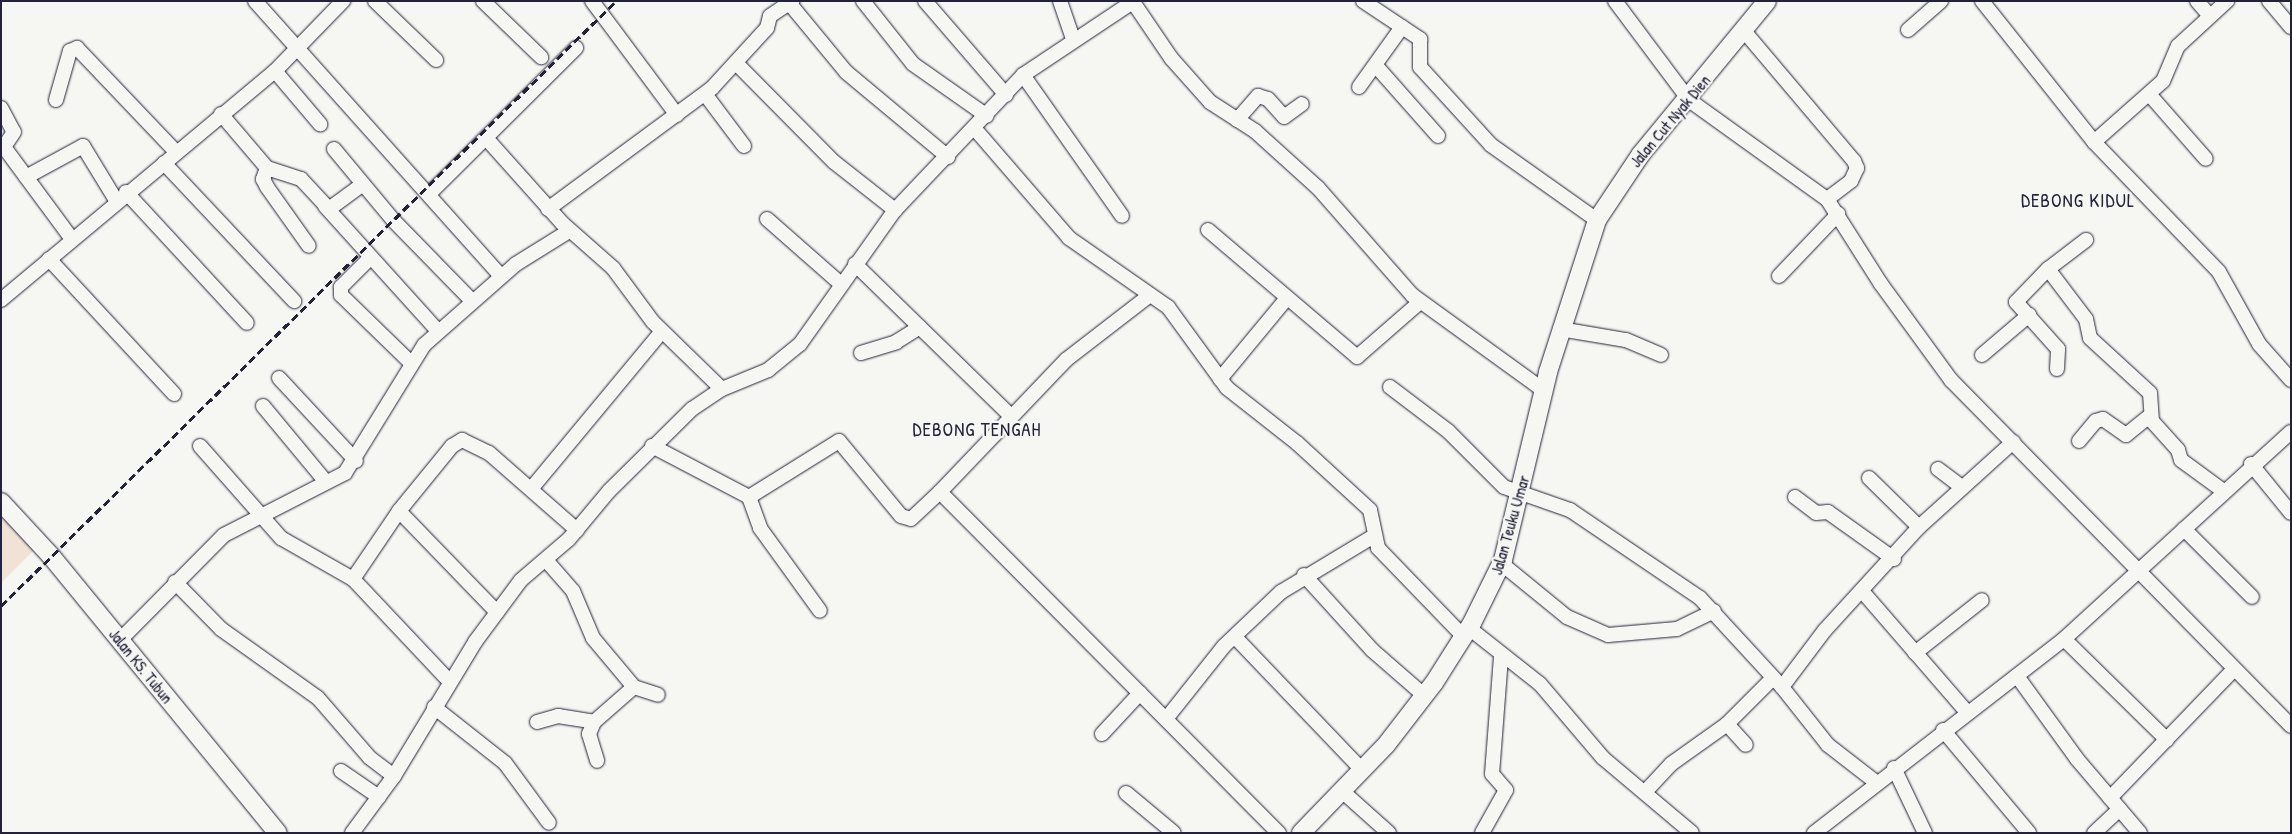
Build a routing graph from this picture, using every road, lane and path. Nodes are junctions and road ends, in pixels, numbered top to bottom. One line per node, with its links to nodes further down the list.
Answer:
1 (255, 1): 25 (street)
2 (343, 1): 25 (street)
3 (375, 1): 28 (street)
4 (484, 1): 27 (street)
5 (592, 1): 42 (street)
6 (864, 1): 43 (street)
7 (925, 1): 36 (street)
8 (1060, 1): 24 (street)
9 (1363, 1): 20 (street)
10 (1615, 1): 38 (street)
11 (1767, 1): 23 (main road, Jalan Cut Nyak Dien)
12 (1941, 1): 22 (street)
13 (1982, 1): 49 (street)
14 (2197, 1): 19 (street)
15 (2227, 1): 19 (street)
16 (2269, 1): 21 (street)
17 (791, 2): 29 (street); 54 (street)
18 (1133, 2): 24 (street); 44 (street)
19 (2209, 15): 35 (street)
20 (1402, 27): 30 (street); 52 (street)
21 (2291, 27)
22 (1908, 30)
23 (1744, 32): 38 (main road, Jalan Cut Nyak Dien); 63 (street)
24 (1073, 38): 32 (street)
25 (297, 47): 31 (street); 61 (street)
26 (576, 48): 48 (street)
27 (541, 57)
28 (436, 60)
29 (736, 63): 34 (street); 66 (street)
30 (1377, 66): 33 (street); 47 (street)
31 (274, 71): 41 (street); 45 (street)
32 (1023, 75): 36 (street); 68 (street)
33 (1360, 87)
34 (705, 94): 42 (street); 50 (street)
35 (2149, 94): 49 (street); 55 (street)
36 (1006, 96): 43 (street)
37 (56, 100): 53 (street)
38 (1689, 100): 63 (street); 70 (main road, Jalan Cut Nyak Dien)
39 (1302, 104): 44 (street)
40 (1, 108): 59 (street)
41 (221, 114): 53 (street); 58 (street)
42 (677, 115): 65 (street)
43 (987, 116): 46 (street)
44 (1236, 120): 89 (street)
45 (320, 124)
46 (975, 129): 54 (street); 84 (street)
47 (1438, 136)
48 (486, 138): 61 (street); 65 (street)
49 (2094, 142): 103 (street)
50 (744, 146)
51 (334, 148): 60 (street)
52 (1499, 150): 56 (street); 70 (street)
53 (176, 152): 57 (street)
54 (948, 157): 66 (street)
55 (2206, 159)
56 (1491, 162)
57 (164, 163): 62 (street); 87 (street)
58 (267, 168): 64 (street); 75 (street)
59 (26, 177): 62 (street); 73 (street)
60 (363, 184): 64 (street); 88 (street)
61 (430, 193): 81 (street)
62 (121, 196): 73 (street); 91 (street)
63 (1827, 199): 67 (street)
64 (325, 206): 78 (street)
65 (548, 209): 72 (street)
66 (895, 210): 79 (street)
67 (1838, 214): 82 (street); 113 (street)
68 (1122, 216)
69 (767, 219): 83 (street)
70 (1597, 220): 76 (main road, Jalan Cut Nyak Dien)
71 (1208, 230): 85 (street)
72 (570, 231): 81 (street); 95 (street)
73 (71, 238): 77 (street)
74 (2086, 240): 80 (street)
75 (309, 246)
76 (1586, 248): 93 (main road, Jalan Teuku Umar)
77 (49, 259): 86 (street); 107 (street)
78 (369, 259): 94 (street); 99 (street)
79 (855, 264): 83 (street); 92 (street)
80 (2048, 269): 90 (street); 110 (street)
81 (502, 276): 88 (street)
82 (1779, 276)
83 (841, 284): 105 (street)
84 (1150, 295): 102 (street); 109 (street)
85 (1287, 298): 89 (street); 102 (street)
86 (1, 300)
87 (294, 301)
88 (472, 302): 94 (street)
89 (1420, 302): 106 (street)
90 (2029, 316): 98 (street); 100 (street)
91 (247, 323)
92 (920, 327): 96 (street); 109 (street)
93 (1560, 328): 97 (street); 106 (main road, Jalan Teuku Umar)
94 (438, 331): 99 (street)
95 (662, 331): 105 (street); 122 (street)
96 (861, 354)
97 (1661, 355)
98 (1982, 355)
99 (411, 363): 116 (street)
100 (2057, 369)
101 (279, 378): 116 (street)
102 (1220, 379): 135 (street)
103 (2291, 380)
104 (1390, 387): 125 (street)
105 (722, 389): 115 (street)
106 (1543, 390): 125 (main road, Jalan Teuku Umar)
107 (174, 394)
108 (263, 406): 120 (street)
109 (1010, 415): 124 (street)
110 (2151, 415): 112 (street); 123 (street)
111 (2291, 432): 117 (street)
112 (2079, 441)
113 (2013, 442): 121 (street); 139 (street)
114 (200, 446): 131 (street)
115 (652, 446): 126 (street); 134 (street)
116 (356, 461): 120 (street)
117 (2251, 464): 123 (street); 130 (street)
118 (1938, 469): 121 (street)
119 (1869, 478): 132 (street)
120 (326, 482): 131 (street)
121 (1962, 487): 132 (street)
122 (531, 489): 129 (street); 134 (street)
123 (2222, 490): 133 (street)
124 (940, 492): 126 (street); 160 (street)
125 (1520, 492): 138 (main road, Jalan Teuku Umar); 147 (street)
126 (749, 497): 146 (street)
127 (1796, 497): 136 (street)
128 (1, 502): 152 (main road, Jalan KS. Tubun)
129 (399, 511): 141 (street); 148 (street)
130 (2291, 513)
131 (263, 516): 141 (street); 142 (street)
132 (1919, 527): 136 (street)
133 (2184, 529): 139 (street); 144 (street)
134 (577, 530): 137 (street)
135 (1372, 537): 140 (street); 149 (street)
136 (1894, 559): 143 (street)
137 (546, 560): 148 (street); 159 (street)
138 (1502, 564): 147 (street); 149 (main road, Jalan Teuku Umar)
139 (2140, 573): 151 (street); 155 (street)
140 (1304, 575): 150 (street); 162 (street)
141 (353, 580): 157 (street)
142 (174, 582): 152 (street); 178 (street)
143 (1862, 591): 153 (street); 158 (street)
144 (2252, 597)
145 (1982, 600): 153 (street)
146 (820, 611)
147 (1714, 611): 158 (street)
148 (497, 612): 157 (street)
149 (1466, 632): 154 (street); 162 (main road, Jalan Teuku Umar)
150 (1235, 637): 165 (street); 176 (street)
151 (2064, 638): 156 (street); 172 (street)
152 (120, 639): 187 (main road, Jalan KS. Tubun)
153 (1915, 652): 164 (street)
154 (1501, 656): 181 (street); 193 (street)
155 (2234, 669): 169 (street); 172 (street)
156 (2017, 676): 164 (street); 184 (street)
157 (449, 681): 163 (street)
158 (1778, 683): 168 (street); 179 (street)
159 (634, 687): 161 (street); 167 (street)
160 (1140, 693): 165 (street); 171 (street)
161 (658, 696)
162 (1425, 696): 176 (main road, Jalan Teuku Umar)
163 (434, 707): 178 (street); 186 (street)
164 (1966, 711): 170 (street)
165 (1166, 719): 190 (street)
166 (537, 722): 167 (street)
167 (594, 722): 174 (street)
168 (1727, 724): 173 (street); 181 (street)
169 (2291, 726)
170 (1943, 730): 175 (street); 197 (street)
171 (1102, 734)
172 (2167, 740): 184 (street)
173 (1746, 745)
174 (597, 761)
175 (1894, 768): 179 (street); 196 (street)
176 (1362, 770): 180 (main road, Jalan Teuku Umar)
177 (341, 771): 183 (street)
178 (394, 776): 183 (street)
179 (1877, 783): 195 (street)
180 (1342, 791): 191 (main road, Jalan Teuku Umar); 192 (street)
181 (1645, 792): 194 (street)
182 (1126, 793): 189 (street)
183 (379, 797): 188 (street)
184 (2110, 798): 185 (street)
185 (2120, 809): 198 (street); 199 (street)
186 (549, 823)
187 (278, 833)
188 (352, 833)
189 (1174, 833)
190 (1279, 833)
191 (1300, 833)
192 (1389, 833)
193 (1482, 833)
194 (1692, 833)
195 (1814, 833)
196 (1925, 833)
197 (2029, 833)
198 (2094, 833)
199 (2140, 833)

